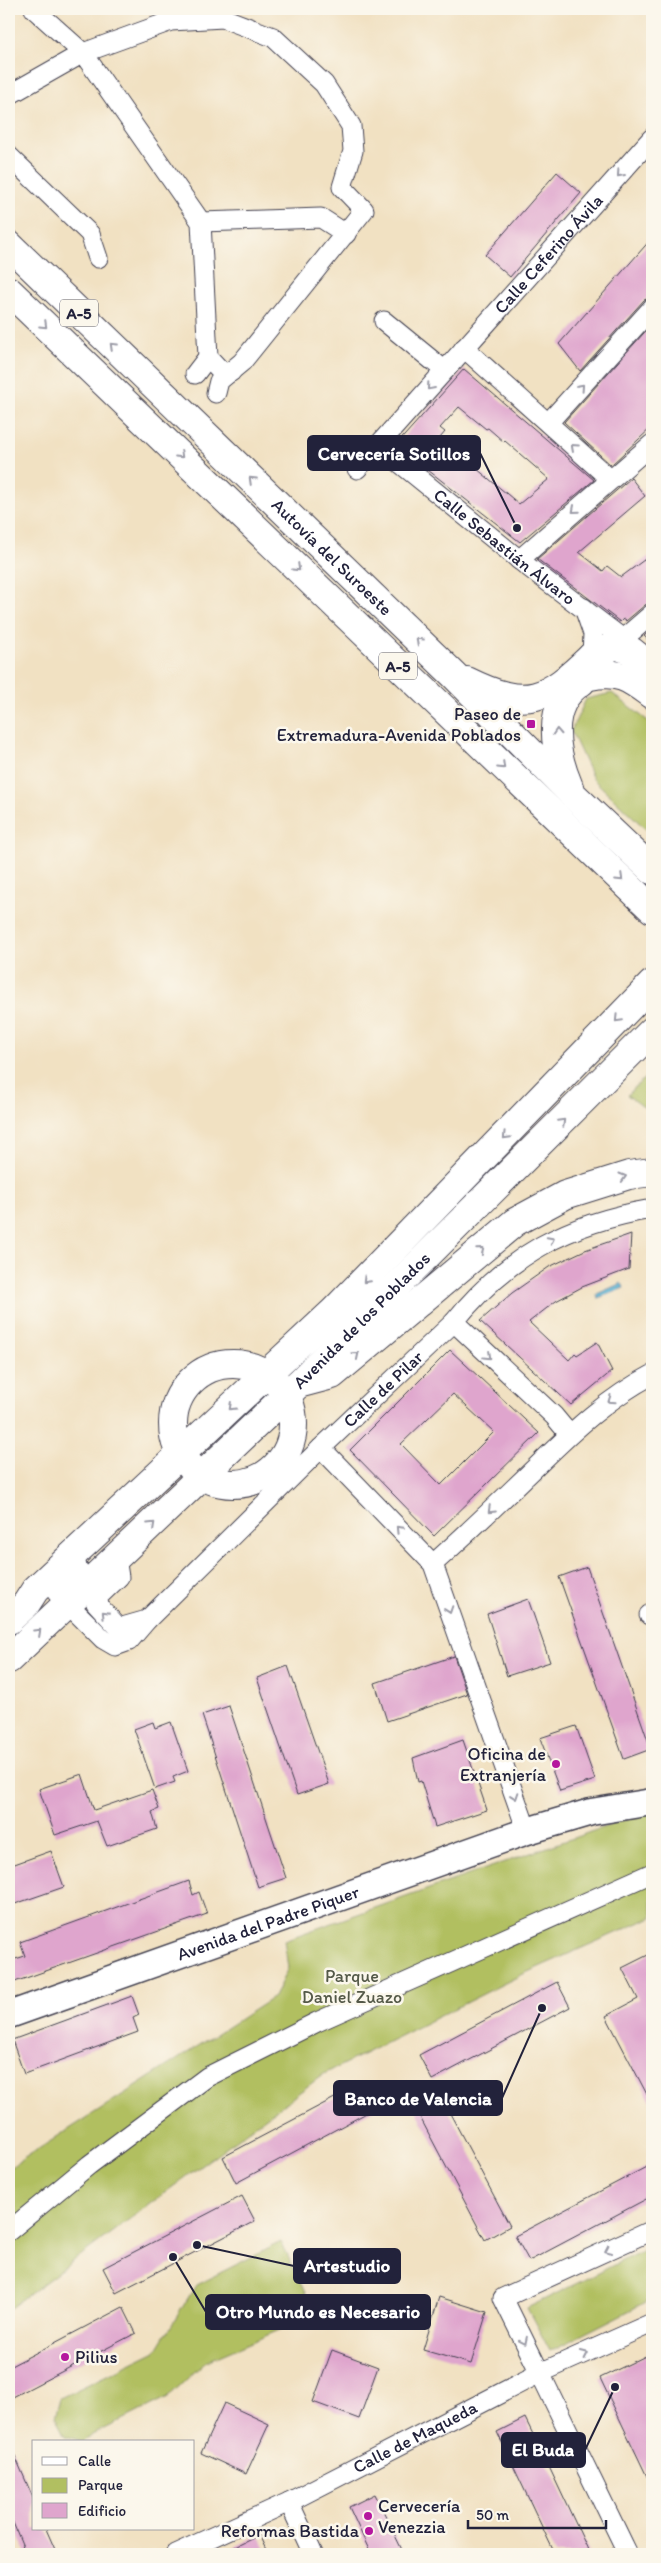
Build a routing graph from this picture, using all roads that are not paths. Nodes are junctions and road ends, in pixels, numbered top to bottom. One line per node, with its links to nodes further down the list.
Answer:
1 (34, 9): 5 (street)
2 (246, 9): 4 (street)
3 (171, 15): 4 (street); 5 (street)
4 (254, 30): 10 (street)
5 (83, 53): 6 (street); 9 (street)
6 (9, 95)
7 (652, 138): 16 (street, Calle Ceferino Ávila, one-way to 16)
8 (9, 156): 12 (street)
9 (201, 222): 10 (street); 17 (street)
10 (346, 234): 19 (street)
11 (9, 245): 32 (main road, Autovía del Suroeste / A-5, one-way to 11)
12 (98, 258)
13 (9, 291): 36 (main road, Autovía del Suroeste / A-5, one-way to 36)
14 (652, 308): 22 (street, one-way to 14)
15 (384, 321): 18 (street)
16 (464, 348): 18 (street, Calle Ceferino Ávila); 22 (street)
17 (208, 357): 19 (street); 20 (street)
18 (444, 370): 24 (street, Calle Ceferino Ávila, one-way to 24)
19 (231, 372): 21 (street)
20 (195, 374)
21 (216, 393)
22 (548, 423): 26 (street, one-way to 22)
23 (652, 444): 26 (street)
24 (379, 446): 25 (street, Calle Ceferino Ávila); 27 (street, Calle Sebastián Álvaro)
25 (357, 469)
26 (610, 479): 27 (street, one-way to 27)
27 (520, 560): 28 (street, Calle Sebastián Álvaro)
28 (584, 608): 30 (street, Calle Sebastián Álvaro); 30 (street, Calle Sebastián Álvaro)
29 (652, 614): 30 (street)
30 (604, 656): 31 (main road); 32 (main road); 33 (main road); 34 (main road, one-way to 30)
31 (652, 668)
32 (454, 675): 34 (main road, Autovía del Suroeste / A-5)
33 (652, 695)
34 (573, 795): 35 (main road, Autovía del Suroeste / A-5)
35 (652, 870)
36 (652, 909)
37 (652, 984): 42 (main road, Avenida de los Poblados, one-way to 42)
38 (652, 1031): 44 (main road, Avenida de los Poblados, one-way to 38)
39 (652, 1172): 44 (main road, one-way to 39)
40 (652, 1209): 41 (street, Calle de Pilar, one-way to 40)
41 (454, 1322): 45 (street, one-way to 45); 46 (street, Calle de Pilar)
42 (268, 1374): 44 (main road); 47 (main road, Avenida de los Poblados, one-way to 47); 47 (main road)
43 (652, 1375): 45 (street, one-way to 45)
44 (293, 1389): 48 (main road, Avenida de los Poblados); 48 (main road)
45 (569, 1434): 51 (street, one-way to 51)
46 (321, 1448): 51 (street, one-way to 46); 54 (street, Calle de Pilar)
47 (182, 1455): 48 (main road); 49 (main road, Avenida de los Poblados)
48 (202, 1476): 50 (main road, Avenida de los Poblados, one-way to 48)
49 (155, 1477): 52 (street, Avenida de los Poblados); 53 (main road, Avenida de los Poblados)
50 (116, 1558): 52 (main road, Avenida de los Poblados); 54 (street, Calle de Pilar, one-way to 50)
51 (433, 1564): 57 (street, one-way to 57)
52 (67, 1604): 54 (street, Calle de Pilar); 55 (main road, Avenida de los Poblados, one-way to 52)
53 (9, 1620)
54 (147, 1620)
55 (9, 1659)
56 (652, 1802): 57 (street, Avenida del Padre Piquer)
57 (527, 1831): 59 (street, Avenida del Padre Piquer)
58 (652, 1873): 61 (street)
59 (9, 2015)
60 (652, 2230): 63 (street, one-way to 63)
61 (9, 2231)
62 (652, 2323): 63 (street, Calle de Maqueda, one-way to 62)
63 (540, 2373): 64 (street, Calle de Maqueda); 67 (street)
64 (289, 2502): 65 (street, Calle de Maqueda); 66 (street)
65 (176, 2554)
66 (313, 2554)
67 (628, 2554)

